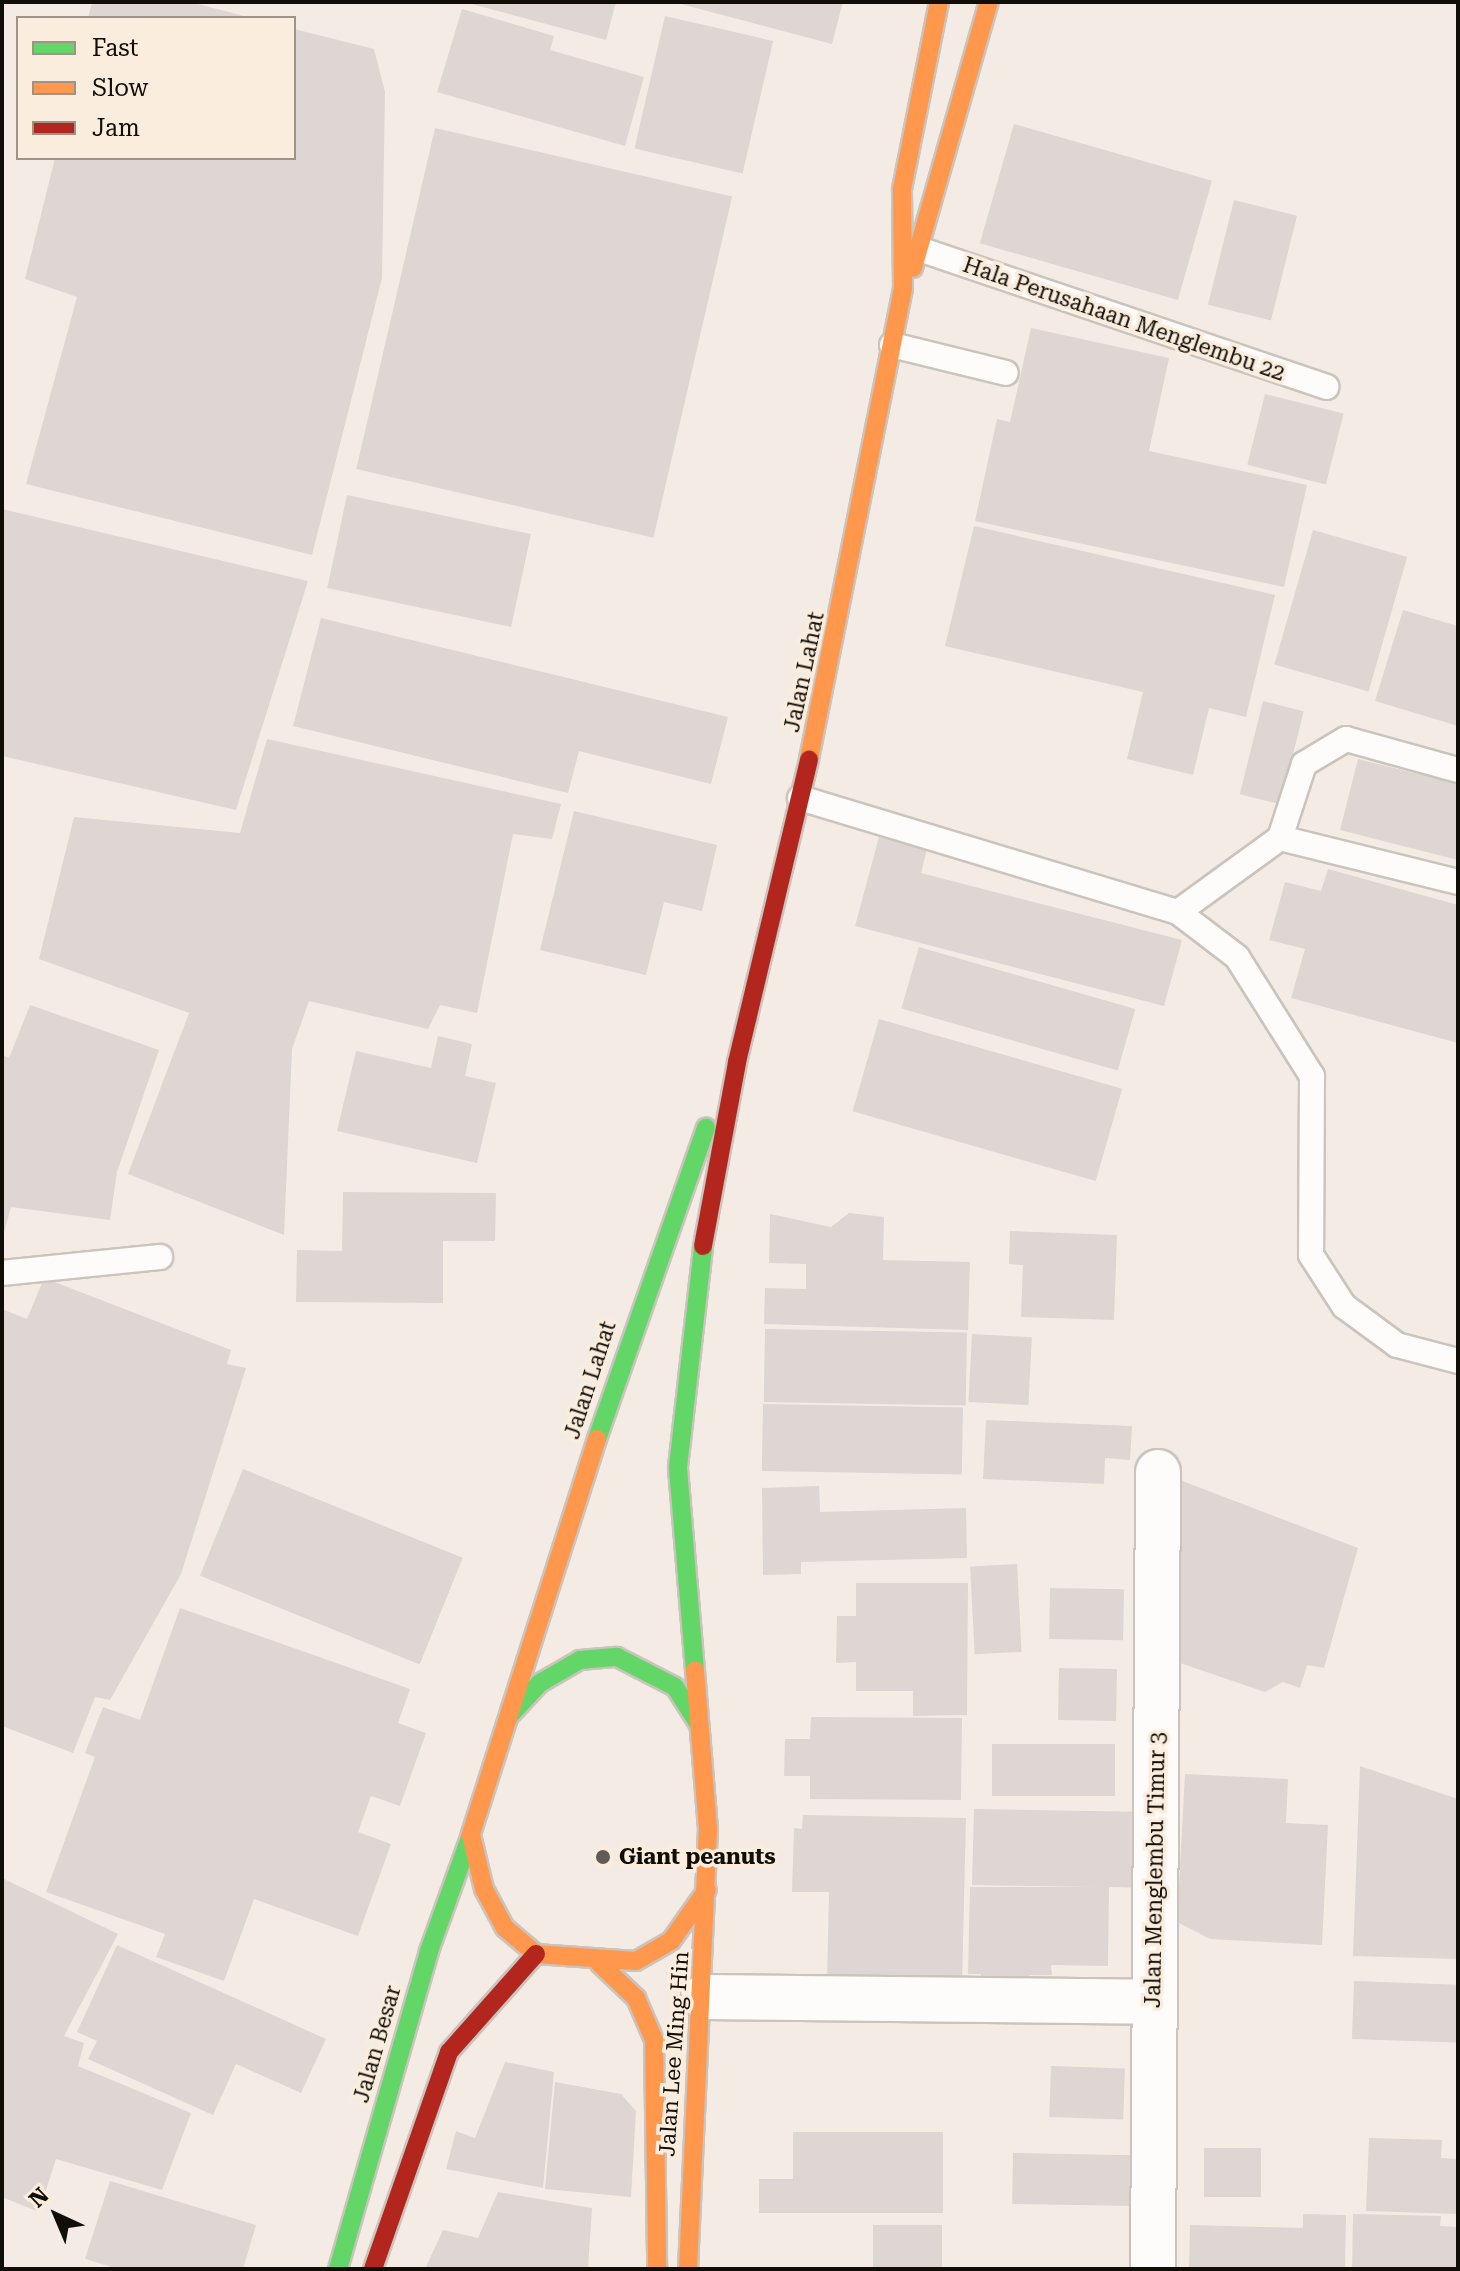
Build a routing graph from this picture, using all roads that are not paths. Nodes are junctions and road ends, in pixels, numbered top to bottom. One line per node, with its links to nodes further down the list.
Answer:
1 (939, 2): 4 (main road, Jalan Lahat)
2 (989, 2): 3 (main road, Jalan Lahat)
3 (922, 250): 4 (main road, Jalan Lahat); 7 (lane, Hala Perusahaan Menglembu 22)
4 (903, 288): 5 (main road, Jalan Lahat)
5 (892, 345): 6 (lane); 9 (main road, Jalan Lahat)
6 (1006, 373)
7 (1326, 387)
8 (1458, 770): 10 (lane)
9 (800, 798): 12 (lane); 13 (main road, Jalan Lahat)
10 (1280, 838): 11 (lane); 12 (lane)
11 (1458, 882)
12 (1178, 912): 16 (lane)
13 (737, 1062): 18 (main road, Jalan Lahat); 19 (main road, Jalan Lahat)
14 (160, 1257): 15 (lane)
15 (2, 1273)
16 (1458, 1361)
17 (1158, 1472): 25 (street, Jalan Menglembu Timur 3)
18 (506, 1719): 19 (main road); 20 (main road)
19 (698, 1723): 21 (main road)
20 (471, 1835): 22 (main road); 26 (main road, Jalan Besar)
21 (707, 1890): 23 (main road); 24 (main road, Jalan Lee Ming Hin)
22 (536, 1954): 23 (main road); 27 (main road)
23 (600, 1964): 28 (main road, Jalan Lee Ming Hin)
24 (704, 1997): 25 (street); 29 (main road, Jalan Lee Ming Hin)
25 (1152, 2002): 30 (street, Jalan Menglembu Timur 3)
26 (338, 2269)
27 (373, 2269)
28 (657, 2269)
29 (688, 2269)
30 (1153, 2269)

